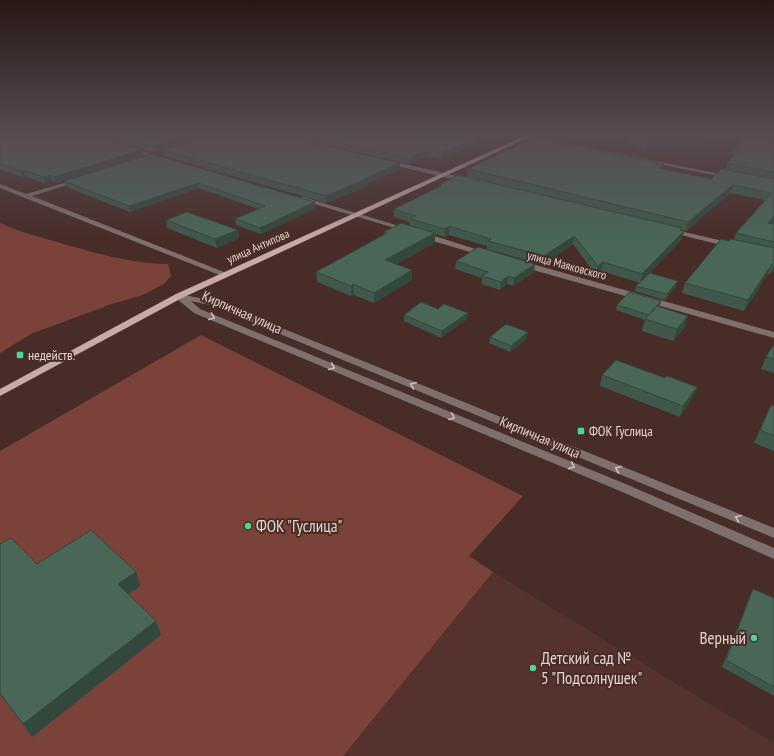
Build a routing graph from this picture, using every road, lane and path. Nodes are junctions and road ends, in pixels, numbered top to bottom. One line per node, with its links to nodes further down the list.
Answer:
1 (418, 169): 4 (street)
2 (456, 169): 4 (main road, улица Антипова)
3 (697, 169): 5 (street)
4 (443, 175): 7 (street); 11 (main road, улица Антипова)
5 (732, 176)
6 (80, 180): 9 (street)
7 (475, 183)
8 (0, 186): 9 (street, Кирпичная улица)
9 (27, 196): 16 (street, Кирпичная улица)
10 (294, 197): 11 (street)
11 (355, 214): 14 (street); 16 (main road, улица Антипова)
12 (662, 229): 13 (street)
13 (736, 247)
14 (497, 257)
15 (511, 261): 18 (street, улица Маяковского)
16 (225, 274): 17 (main road, улица Антипова)
17 (179, 296): 19 (main road, улица Антипова); 20 (street, Кирпичная улица, one-way to 17); 21 (street, Кирпичная улица, one-way to 21)
18 (774, 335)
19 (0, 393)
20 (774, 533)
21 (774, 554)

